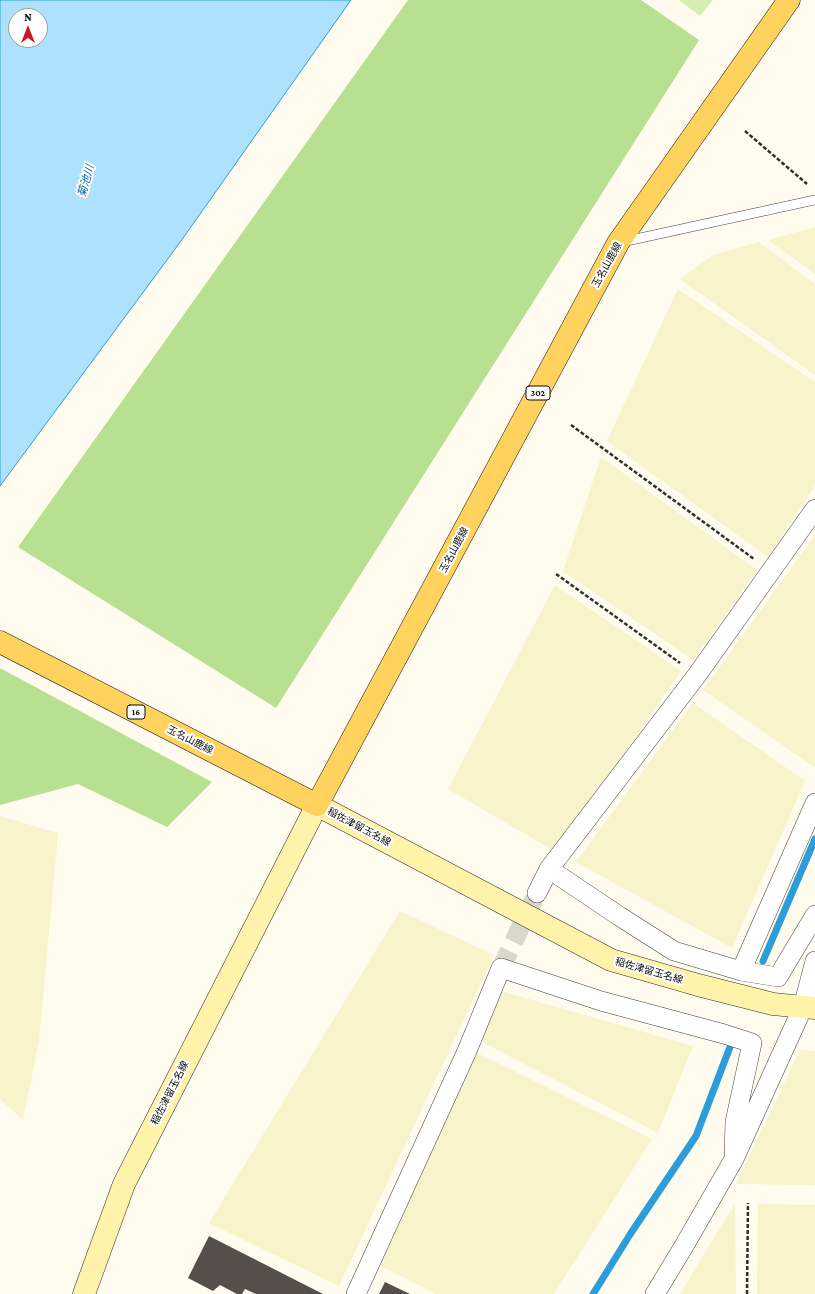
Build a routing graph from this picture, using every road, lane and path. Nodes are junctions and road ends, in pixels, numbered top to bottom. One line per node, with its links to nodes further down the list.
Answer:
1 (789, 0): 5 (main road, 玉名山鹿線 / 302)
2 (745, 131): 3 (path)
3 (809, 186)
4 (815, 200): 5 (lane)
5 (618, 243): 13 (main road, 玉名山鹿線 / 302)
6 (570, 425): 8 (path)
7 (815, 509): 8 (street)
8 (771, 572): 11 (street)
9 (556, 574): 11 (path)
10 (0, 642): 13 (main road, 玉名山鹿線 / 16)
11 (697, 676): 14 (street)
12 (815, 803): 18 (street)
13 (317, 805): 19 (main road, 稲佐津留玉名線); 22 (main road, 稲佐津留玉名線 / 302)
14 (549, 869): 15 (street); 18 (street)
15 (537, 893)
16 (815, 915): 18 (street)
17 (815, 961): 19 (street)
18 (741, 971)
19 (809, 1008): 20 (street)
20 (734, 1159): 23 (street); 24 (street)
21 (748, 1202): 25 (path)
22 (84, 1294)
23 (356, 1294)
24 (655, 1294)
25 (747, 1294)

